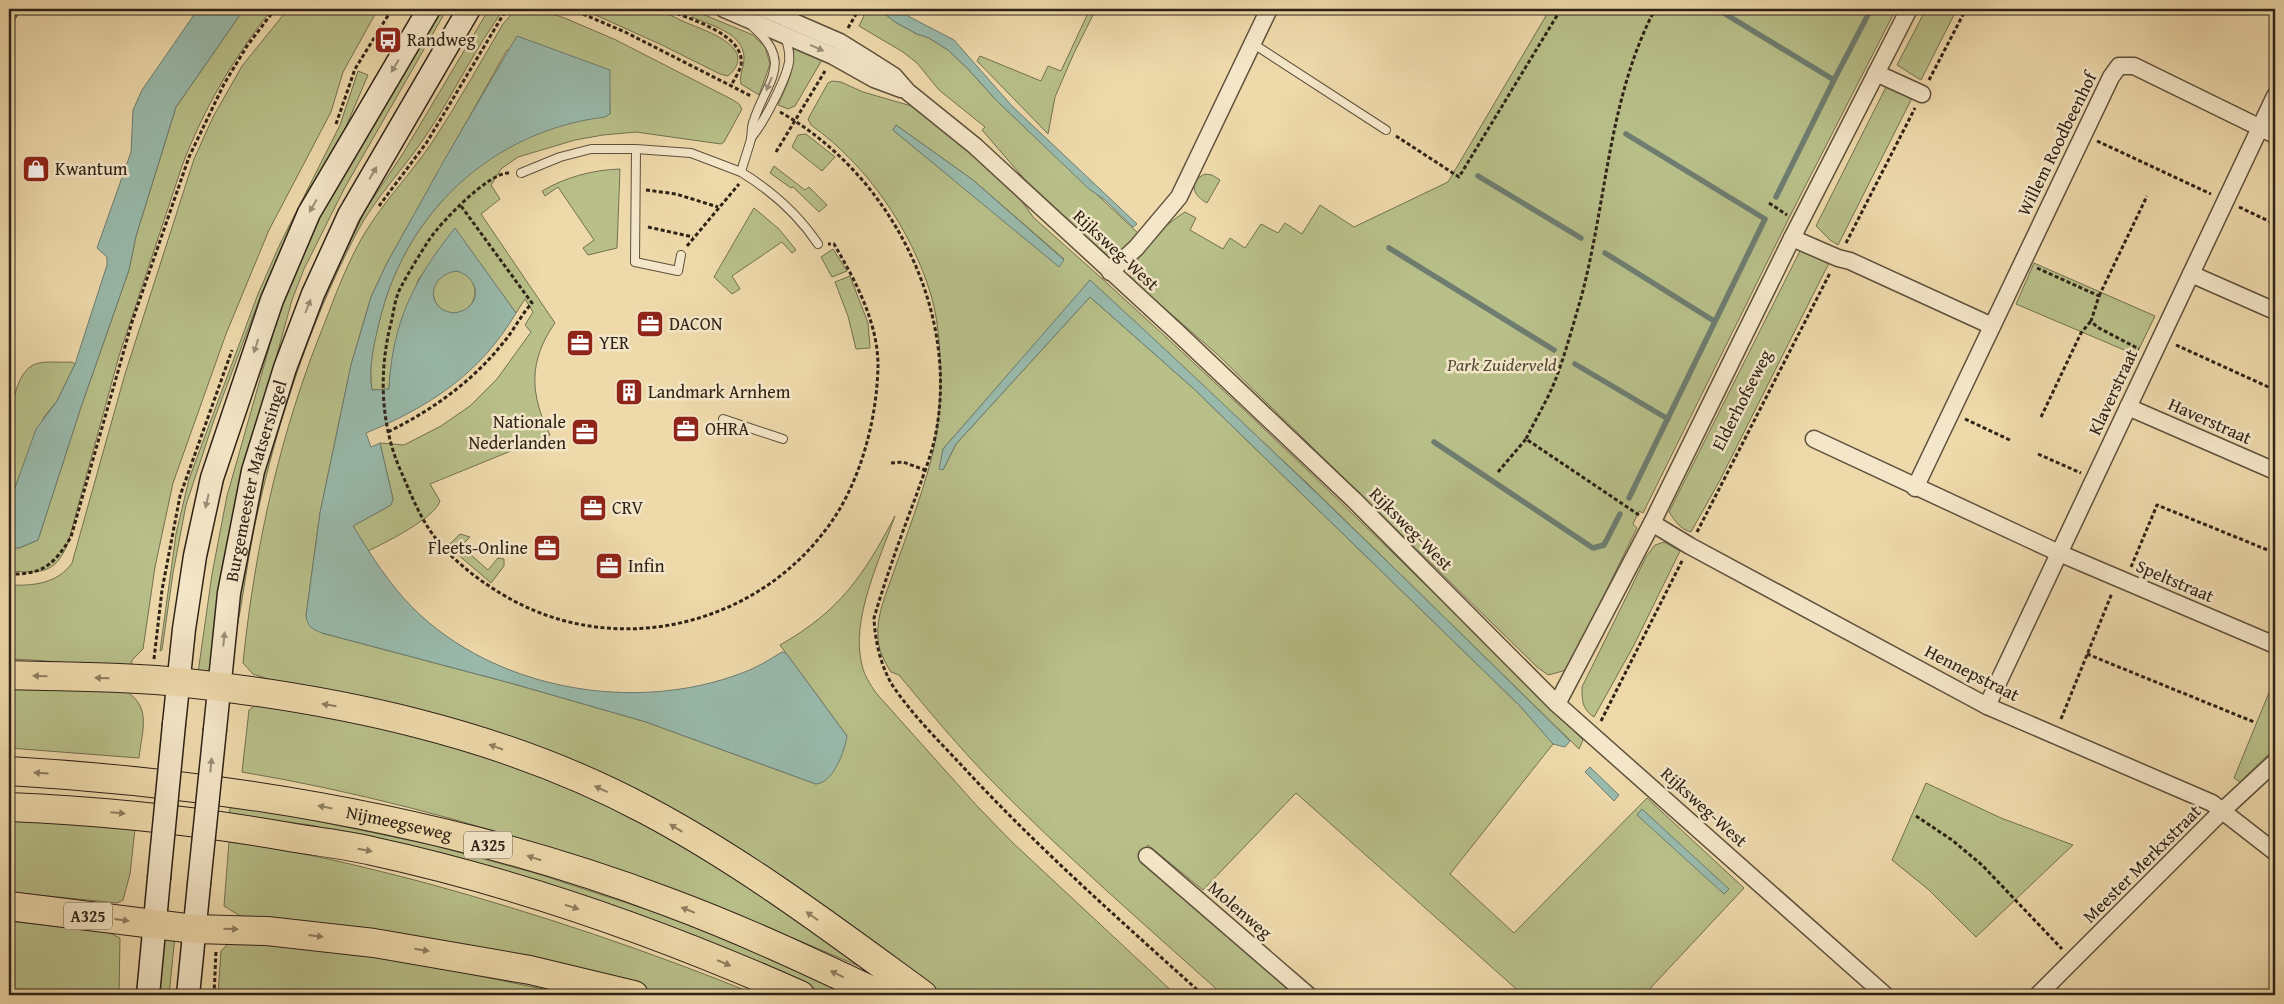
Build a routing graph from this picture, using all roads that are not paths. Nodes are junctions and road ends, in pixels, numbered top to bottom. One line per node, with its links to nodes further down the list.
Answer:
1 (11, 9): 8 (street)
2 (429, 9): 40 (main road, Burgemeester Matsersingel, one-way to 40)
3 (469, 9): 41 (main road, Burgemeester Matsersingel, one-way to 3)
4 (724, 9): 9 (street, Rijksweg-West)
5 (1268, 9): 12 (street)
6 (1909, 9): 13 (street, Elderhofseweg)
7 (769, 11): 10 (lane); 11 (street, Rijksweg-West)
8 (9, 12)
9 (740, 15): 10 (street, Rijksweg-West); 19 (lane, one-way to 19)
10 (783, 34): 11 (street, Rijksweg-West, one-way to 11); 19 (lane)
11 (840, 43): 26 (street, Rijksweg-West)
12 (1252, 43): 17 (lane); 26 (street)
13 (1876, 72): 14 (street); 23 (street, Elderhofseweg)
14 (1922, 94)
15 (2275, 96): 16 (street, Klaverstraat)
16 (2260, 128): 18 (street); 27 (street, Klaverstraat); 29 (street, Willem Roodbeenhof)
17 (1386, 130)
18 (2275, 135)
19 (751, 138): 21 (lane)
20 (636, 149): 21 (lane); 22 (lane); 25 (lane)
21 (741, 172): 24 (lane)
22 (521, 173)
23 (1792, 238): 29 (street); 36 (street, Elderhofseweg)
24 (818, 244)
25 (682, 255)
26 (1110, 272): 42 (street, Rijksweg-West)
27 (2191, 274): 28 (street); 30 (street, Klaverstraat)
28 (2275, 311)
29 (1992, 326): 35 (street, Willem Roodbeenhof)
30 (2128, 407): 34 (street, Haverstraat); 37 (street, Klaverstraat)
31 (723, 419): 32 (lane)
32 (783, 439)
33 (1814, 439): 35 (street)
34 (2275, 471)
35 (1915, 488): 37 (street)
36 (1652, 523): 42 (street, Elderhofseweg); 43 (street, Hennepstraat)
37 (2059, 553): 38 (street, Speltstraat); 43 (street, Klaverstraat)
38 (2275, 645)
39 (9, 675): 40 (highway, one-way to 39)
40 (178, 682): 41 (highway); 51 (main road, Burgemeester Matsersingel, bridge)
41 (219, 688): 52 (main road, Burgemeester Matsersingel, one-way to 41, bridge); 58 (highway, one-way to 41)
42 (1558, 704): 60 (street, Rijksweg-West)
43 (1987, 706): 47 (street, Hennepstraat)
44 (2275, 762): 47 (street, Meester Merkxstraat)
45 (9, 771): 57 (highway, Nijmeegseweg / A325, one-way to 45)
46 (9, 807): 56 (highway, Nijmeegseweg / A325, one-way to 56)
47 (2221, 812): 48 (street, Hennepstraat); 61 (street, Meester Merkxstraat)
48 (2275, 852)
49 (1147, 856): 59 (street, Molenweg)
50 (9, 906): 51 (highway, A325, one-way to 51)
51 (154, 924): 52 (highway, A325); 53 (main road, Burgemeester Matsersingel)
52 (194, 929): 54 (main road, Burgemeester Matsersingel); 55 (highway, A325, one-way to 55)
53 (148, 995)
54 (188, 995)
55 (634, 995)
56 (800, 995)
57 (881, 995)
58 (923, 995)
59 (1308, 995)
60 (1885, 995)
61 (2038, 995)

